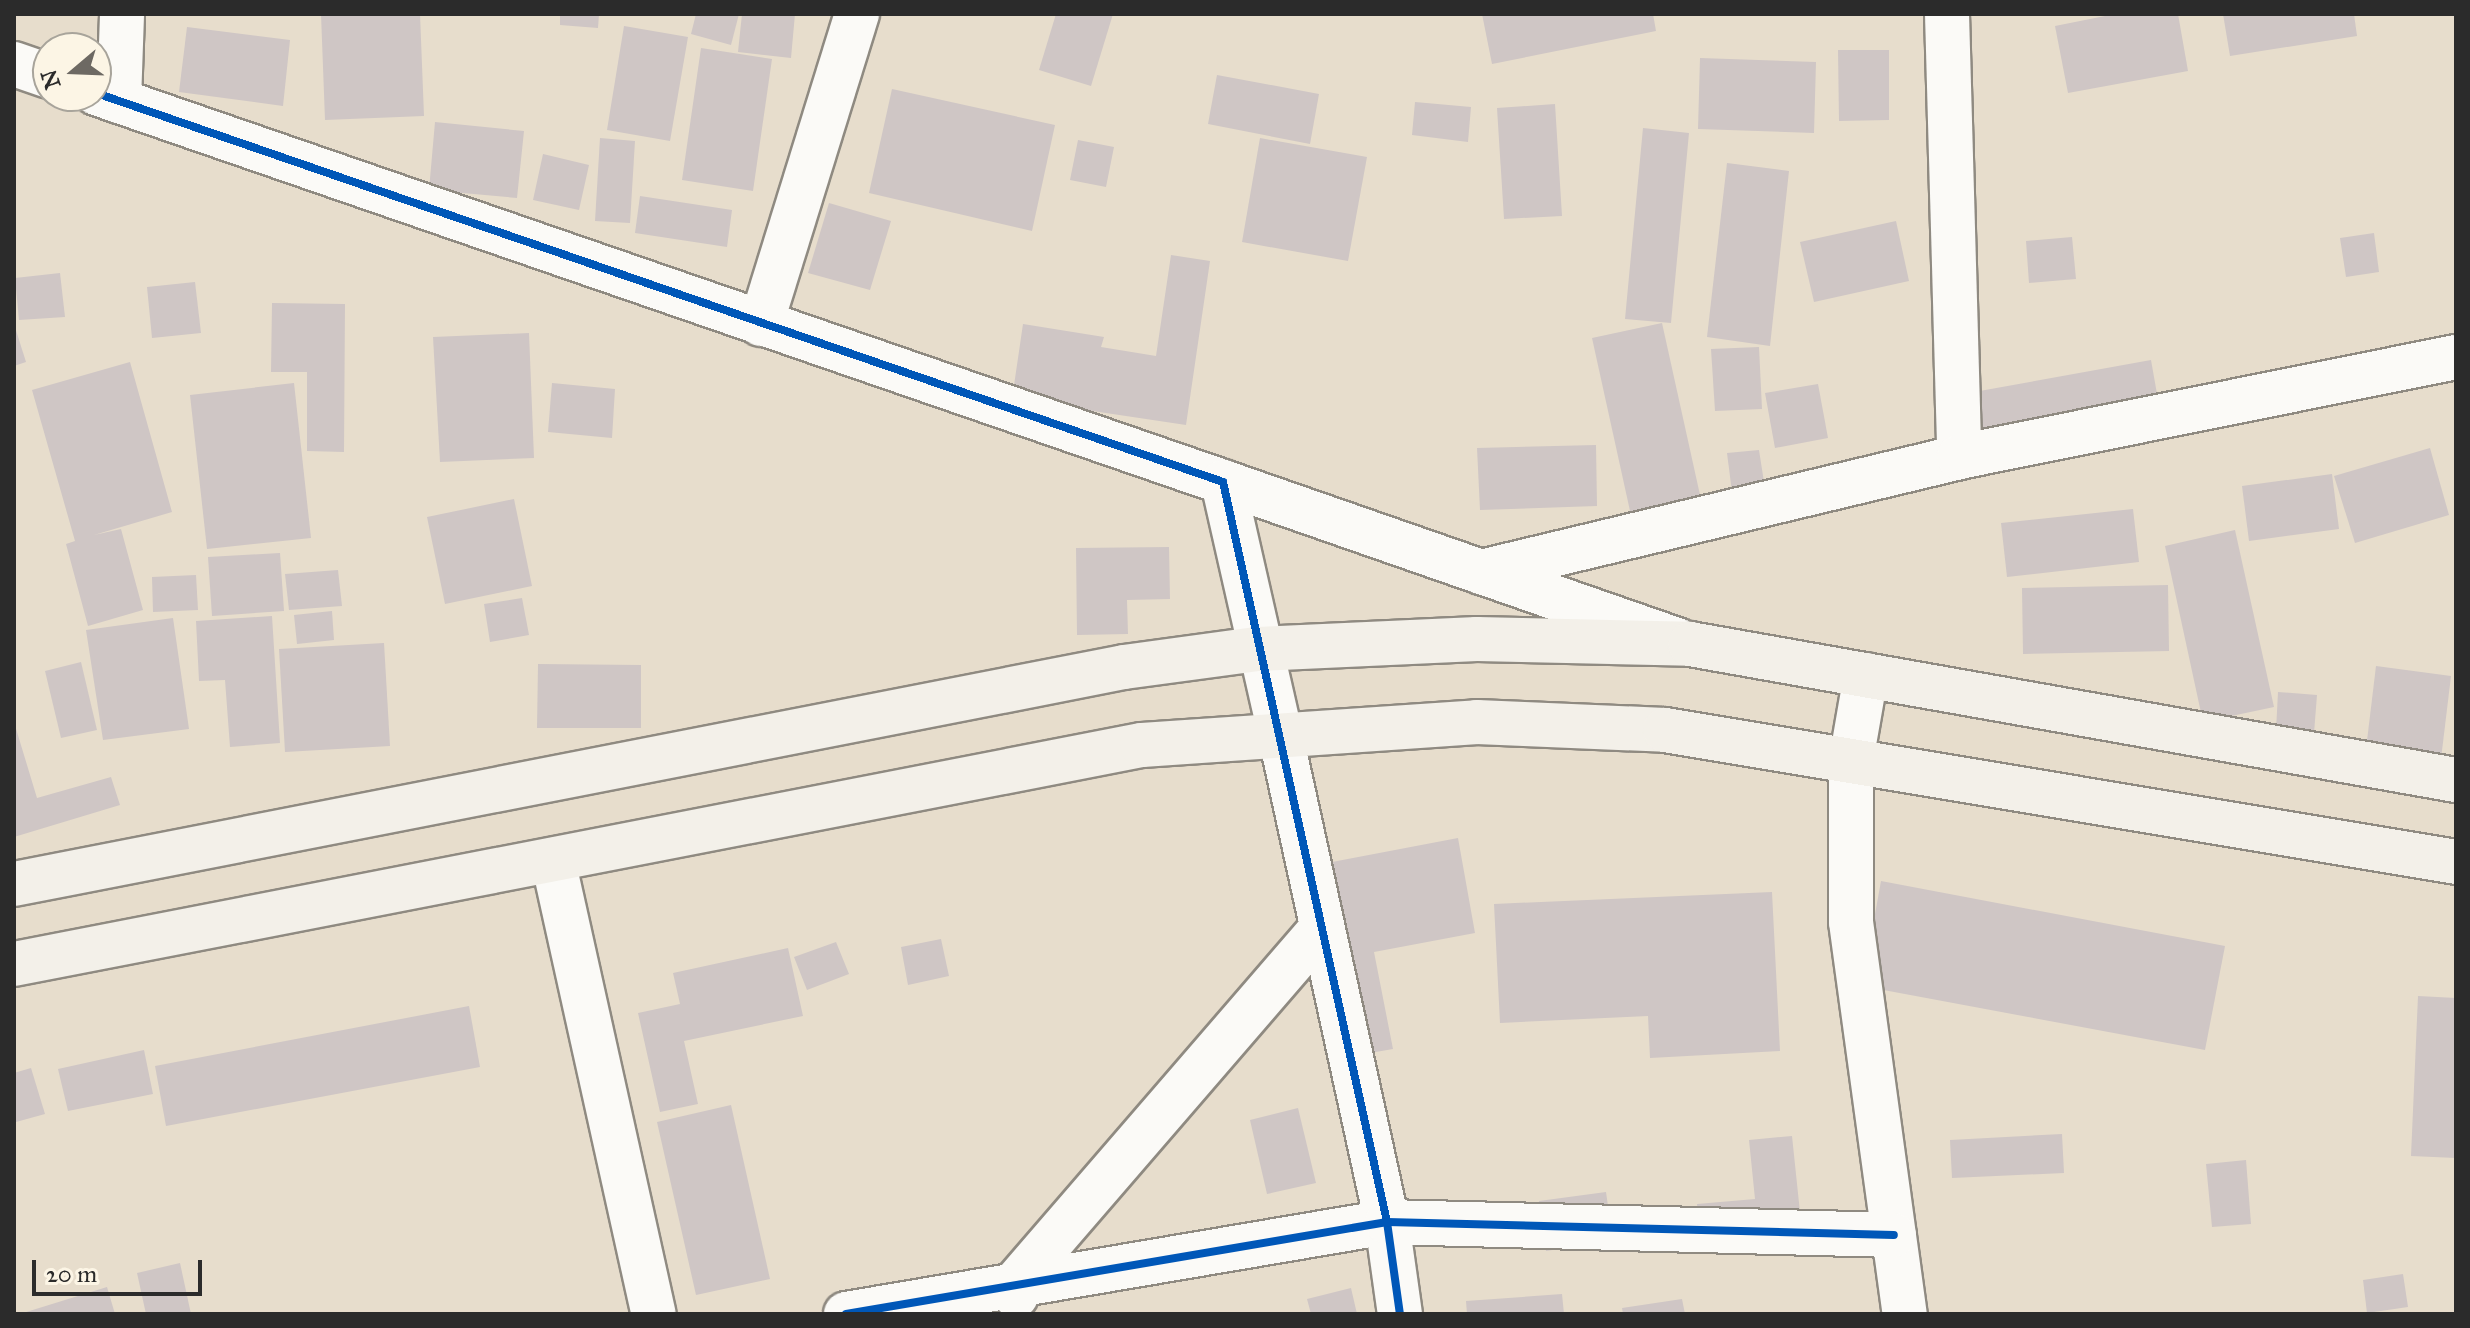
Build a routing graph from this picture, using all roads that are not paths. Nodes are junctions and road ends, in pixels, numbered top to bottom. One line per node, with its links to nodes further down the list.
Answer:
1 (122, 14): 4 (street)
2 (857, 14): 6 (street)
3 (1947, 14): 8 (street)
4 (112, 73)
5 (112, 98): 6 (street)
6 (761, 324): 9 (street)
7 (2456, 357): 8 (street)
8 (1959, 457): 10 (street)
9 (1223, 482): 10 (street); 12 (street)
10 (1481, 572): 11 (street)
11 (1690, 644): 12 (main road); 13 (main road)
12 (1258, 649): 14 (street); 19 (main road)
13 (1866, 675): 15 (street); 16 (main road)
14 (1280, 733): 15 (main road); 17 (main road); 20 (street)
15 (1851, 761): 18 (main road); 23 (street)
16 (2456, 780)
17 (553, 860): 21 (main road); 25 (street)
18 (2456, 862)
19 (14, 884)
20 (1322, 928): 22 (street); 24 (street)
21 (14, 964)
22 (1387, 1222): 23 (street); 24 (street); 27 (street)
23 (1894, 1235): 28 (street)
24 (1017, 1300): 26 (street)
25 (654, 1314)
26 (846, 1314)
27 (1400, 1314)
28 (1905, 1314)

